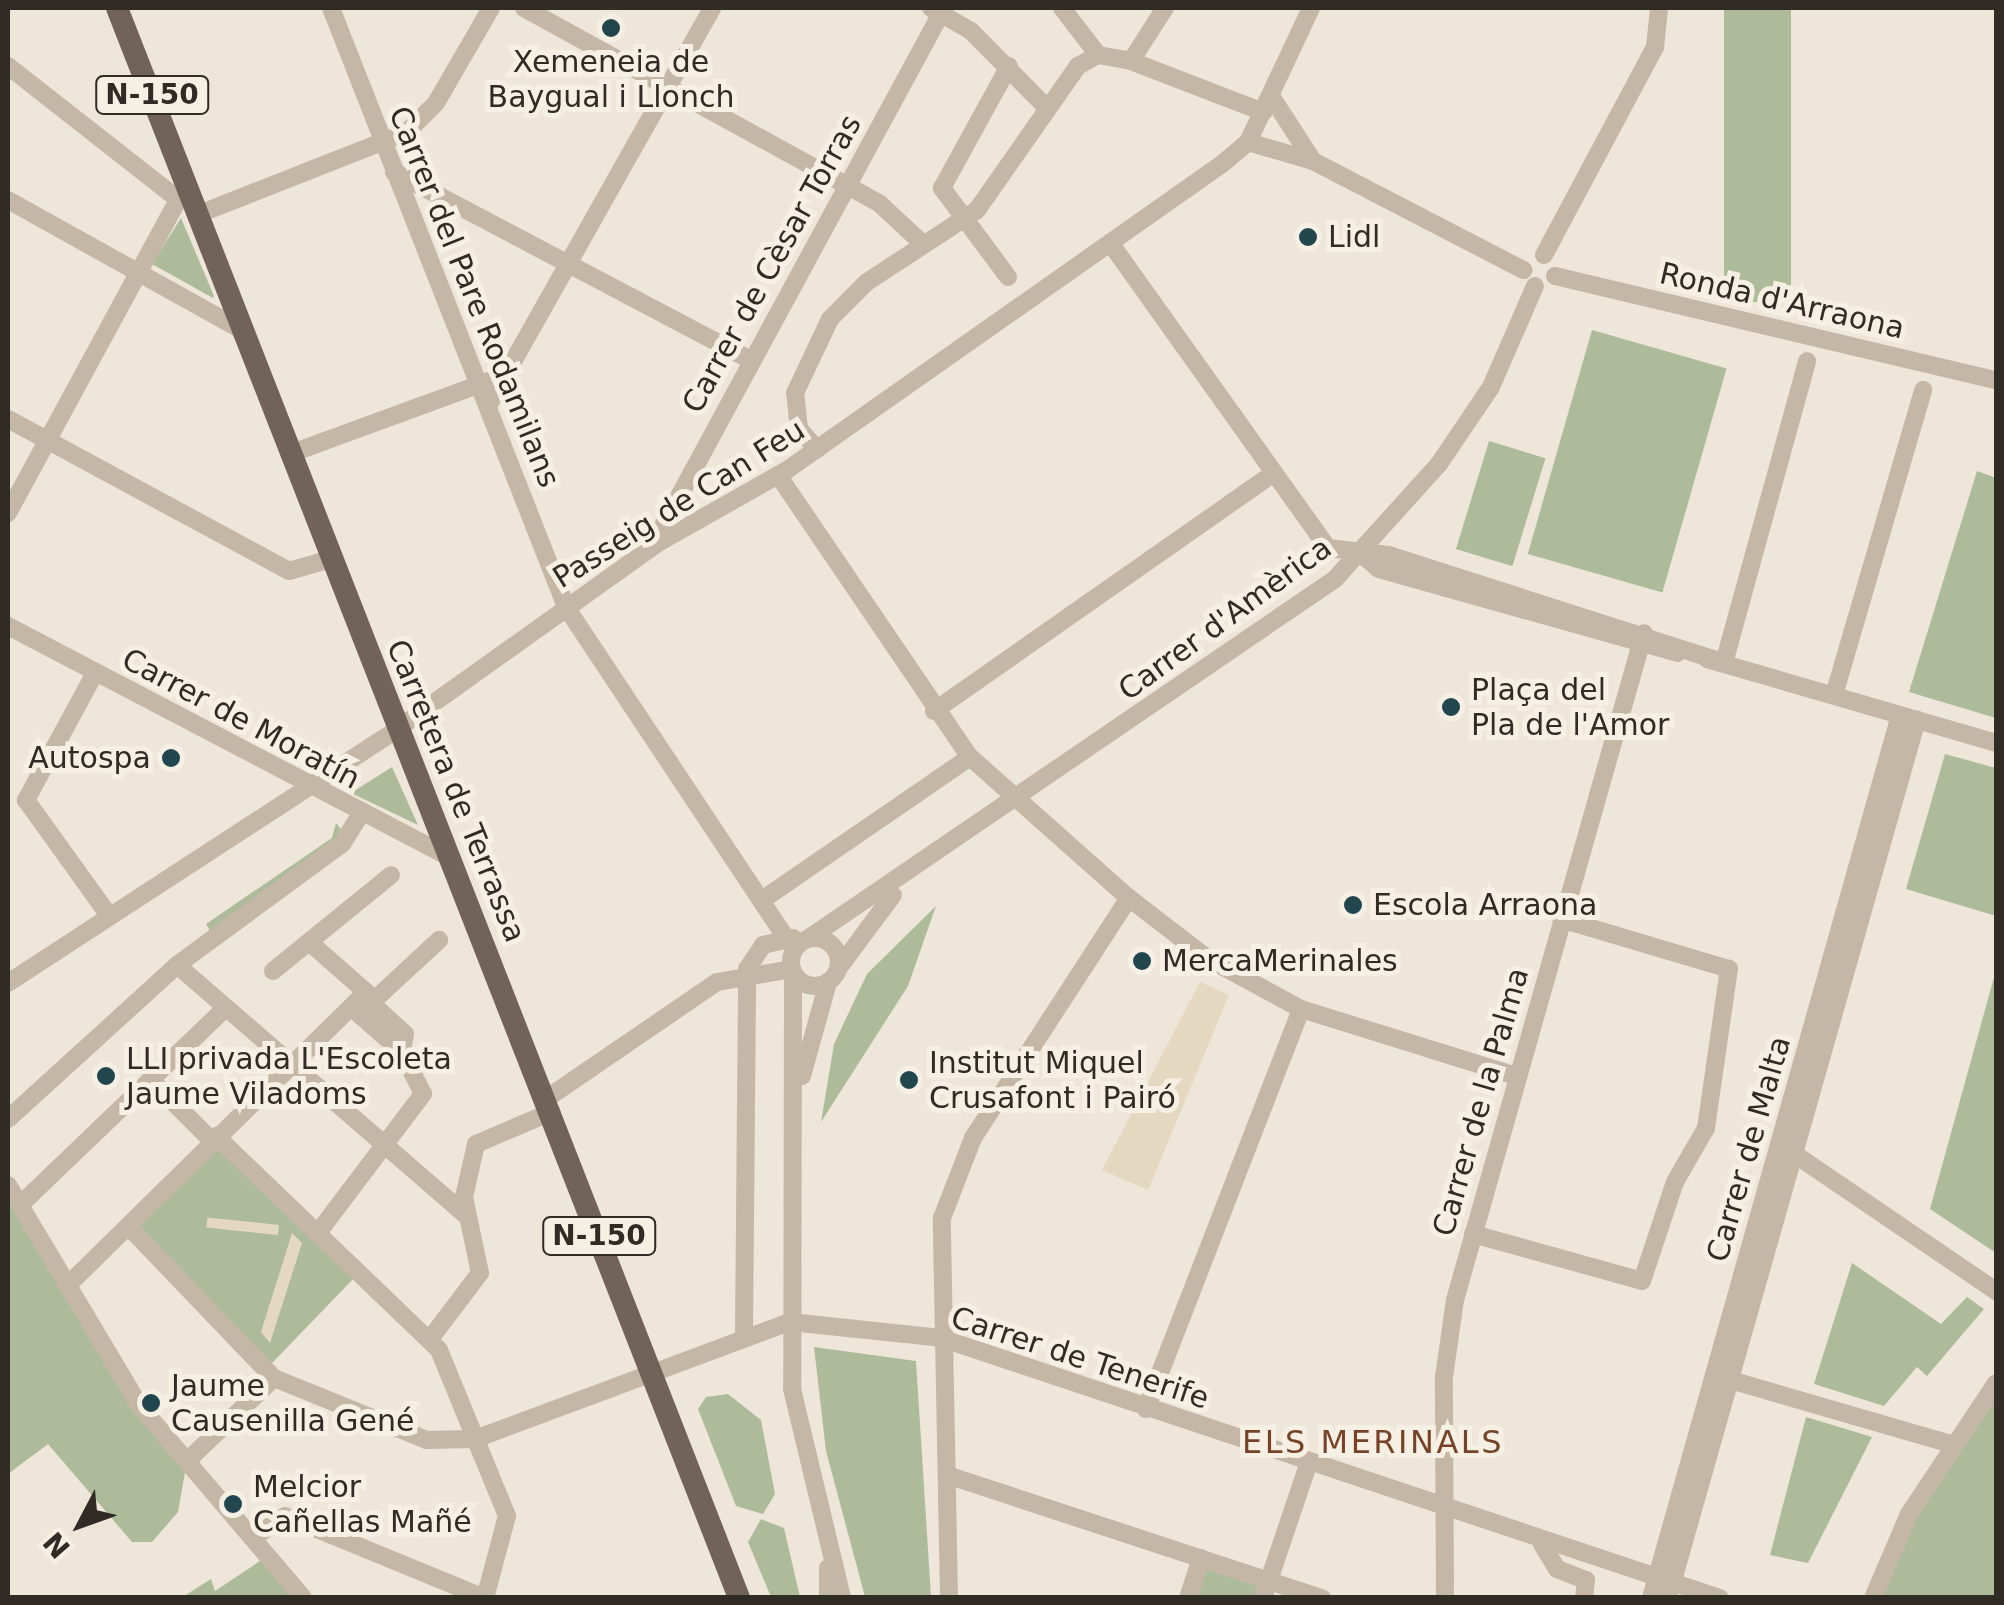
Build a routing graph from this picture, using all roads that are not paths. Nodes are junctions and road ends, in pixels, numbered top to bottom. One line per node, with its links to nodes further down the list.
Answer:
1 (117, 8): 23 (main road, Carretera de Terrassa / N-150)
2 (331, 8): 19 (street, Carrer del Pare Rodamilans)
3 (491, 8): 19 (street)
4 (524, 8): 15 (street)
5 (712, 8): 15 (street)
6 (1165, 8): 12 (street)
7 (1311, 8): 17 (street, Passeig de Can Feu)
8 (938, 9): 14 (street); 22 (street, Carrer de Cèsar Torras)
9 (1660, 9): 29 (street)
10 (1068, 10): 11 (street)
11 (1098, 54): 12 (street); 16 (street)
12 (1130, 61): 17 (street)
13 (8, 66): 23 (street)
14 (1008, 66): 16 (street); 26 (street)
15 (668, 86): 22 (street); 30 (street)
16 (1044, 104): 26 (street)
17 (1267, 104): 18 (street, Passeig de Can Feu); 20 (street)
18 (1248, 142): 20 (street); 28 (street, Passeig de Can Feu)
19 (384, 147): 21 (street, Carrer del Pare Rodamilans); 25 (street)
20 (1313, 161): 31 (street)
21 (394, 172): 30 (street); 41 (street, Carrer del Pare Rodamilans)
22 (846, 186): 27 (street); 37 (street, Carrer de Cèsar Torras)
23 (180, 190): 25 (main road, Carretera de Terrassa / N-150); 32 (street)
24 (8, 200): 32 (street)
25 (199, 214): 36 (main road, Carretera de Terrassa / N-150)
26 (967, 216): 27 (street); 35 (street)
27 (922, 244): 47 (street)
28 (1112, 244): 35 (street, Passeig de Can Feu); 50 (street)
29 (1544, 254): 31 (street); 33 (street)
30 (568, 264): 37 (street); 39 (street)
31 (1523, 270): 34 (street)
32 (136, 272): 36 (street); 46 (street)
33 (1554, 276): 34 (street); 40 (street, Ronda d'Arraona)
34 (1535, 286): 53 (street, Carrer d'Amèrica)
35 (1027, 304): 47 (street, Passeig de Can Feu)
36 (242, 330): 48 (main road, Carretera de Terrassa / N-150)
37 (749, 359): 52 (street, Carrer de Cèsar Torras)
38 (1807, 361): 58 (street)
39 (506, 374): 41 (street); 44 (street)
40 (1996, 379): 43 (street, Ronda d'Arraona)
41 (480, 385): 44 (street, Carrer del Pare Rodamilans); 48 (street)
42 (1923, 390): 60 (street)
43 (1996, 397)
44 (488, 406): 55 (street, Carrer del Pare Rodamilans)
45 (8, 419): 46 (street)
46 (46, 441): 51 (street); 54 (street)
47 (817, 449): 49 (street, Passeig de Can Feu)
48 (292, 453): 54 (main road, Carretera de Terrassa / N-150)
49 (778, 475): 52 (street, Passeig de Can Feu); 61 (street)
50 (1269, 476): 53 (street); 61 (street)
51 (8, 513)
52 (651, 548): 55 (street, Passeig de Can Feu)
53 (1360, 554): 57 (street); 68 (street, Carrer d'Amèrica)
54 (331, 559): 63 (main road, Carretera de Terrassa / N-150)
55 (566, 607): 63 (street, Passeig de Can Feu); 75 (street, Carrer del Pare Rodamilans)
56 (8, 626): 59 (street, Carrer de Moratín)
57 (1642, 640): 58 (street); 77 (street, Carrer de la Palma)
58 (1720, 662): 60 (street)
59 (95, 673): 66 (street, Carrer de Moratín); 69 (street)
60 (1834, 696): 62 (street)
61 (934, 711): 65 (street)
62 (1908, 717): 64 (street); 100 (street, Carrer de Malta)
63 (400, 727): 66 (street, Passeig de Can Feu); 71 (main road, Carretera de Terrassa / N-150)
64 (1996, 743)
65 (970, 758): 68 (street); 75 (street)
66 (306, 786): 70 (street, Carrer de Moratín); 76 (street, Passeig de Can Feu)
67 (8, 790): 69 (street)
68 (1017, 802): 73 (street, Carrer d'Amèrica); 74 (street)
69 (29, 804): 76 (street)
70 (361, 814): 71 (street, Carrer de Moratín); 82 (street)
71 (450, 858): 97 (main road, Carretera de Terrassa / N-150)
72 (391, 875): 81 (street)
73 (906, 879): 79 (street, Carrer d'Amèrica); 86 (street, Carrer d'Amèrica)
74 (1130, 898): 90 (street); 112 (street)
75 (762, 900): 78 (street, Carrer del Pare Rodamilans)
76 (108, 914): 87 (street, Passeig de Can Feu)
77 (1562, 919): 94 (street, Carrer de la Palma); 107 (street)
78 (785, 937): 79 (street); 83 (street)
79 (807, 939): 84 (street); 86 (street)
80 (439, 940): 88 (street)
81 (309, 942): 85 (street); 88 (street)
82 (177, 965): 91 (street); 98 (street)
83 (747, 970): 84 (street); 97 (street); 111 (street)
84 (792, 970): 86 (street); 96 (street)
85 (272, 971)
86 (833, 975): 96 (street)
87 (8, 982)
88 (369, 998): 89 (street); 92 (street)
89 (351, 1008): 92 (street); 93 (street)
90 (1301, 1009): 94 (street); 118 (street)
91 (222, 1012): 93 (street); 95 (street)
92 (402, 1052): 101 (street)
93 (289, 1068): 99 (street); 101 (street)
94 (1516, 1076): 107 (street, Carrer de la Palma)
95 (150, 1079): 99 (street); 103 (street)
96 (796, 1100): 110 (street)
97 (548, 1105): 104 (street); 114 (main road, Carretera de Terrassa / N-150)
98 (8, 1119)
99 (214, 1138): 105 (street); 106 (street)
100 (1786, 1148): 109 (street); 116 (street, Carrer de Malta)
101 (384, 1149): 104 (street); 106 (street)
102 (8, 1185): 103 (street)
103 (20, 1205): 108 (street)
104 (467, 1216): 113 (street)
105 (128, 1227): 108 (street); 115 (street)
106 (317, 1234): 113 (street)
107 (1472, 1234): 124 (street, Carrer de la Palma)
108 (70, 1284): 121 (street)
109 (1996, 1292)
110 (790, 1322): 111 (street, Carrer de Tenerife); 112 (street, Carrer de Tenerife); 127 (street)
111 (744, 1332): 114 (street, Carrer de Tenerife)
112 (941, 1338): 118 (street, Carrer de Tenerife); 123 (street)
113 (430, 1339): 119 (street)
114 (652, 1374): 119 (street, Carrer de Tenerife); 133 (main road, Carretera de Terrassa / N-150)
115 (274, 1378): 119 (street, Carrer de Tenerife); 121 (street)
116 (1722, 1378): 120 (street); 130 (street, Carrer de Malta)
117 (1996, 1383): 120 (street)
118 (1146, 1409): 122 (street, Carrer de Tenerife)
119 (475, 1439): 131 (street)
120 (1950, 1444): 142 (street)
121 (187, 1461): 125 (street)
122 (1308, 1465): 124 (street, Carrer de Tenerife); 129 (street)
123 (947, 1475): 128 (street); 136 (street)
124 (1444, 1509): 126 (street, Carrer de Tenerife); 139 (street, Carrer de la Palma)
125 (254, 1537): 131 (street); 132 (street)
126 (1542, 1544): 130 (street, Carrer de Tenerife); 140 (street)
127 (828, 1552): 134 (street); 135 (street)
128 (1202, 1558): 129 (street); 137 (street)
129 (1266, 1589): 138 (street)
130 (1662, 1590): 141 (street, Carrer de Tenerife)
131 (485, 1597)
132 (302, 1598)
133 (739, 1598)
134 (828, 1598)
135 (842, 1598)
136 (949, 1598)
137 (1188, 1598)
138 (1322, 1598)
139 (1445, 1598)
140 (1584, 1598)
141 (1720, 1598)
142 (1874, 1598)

